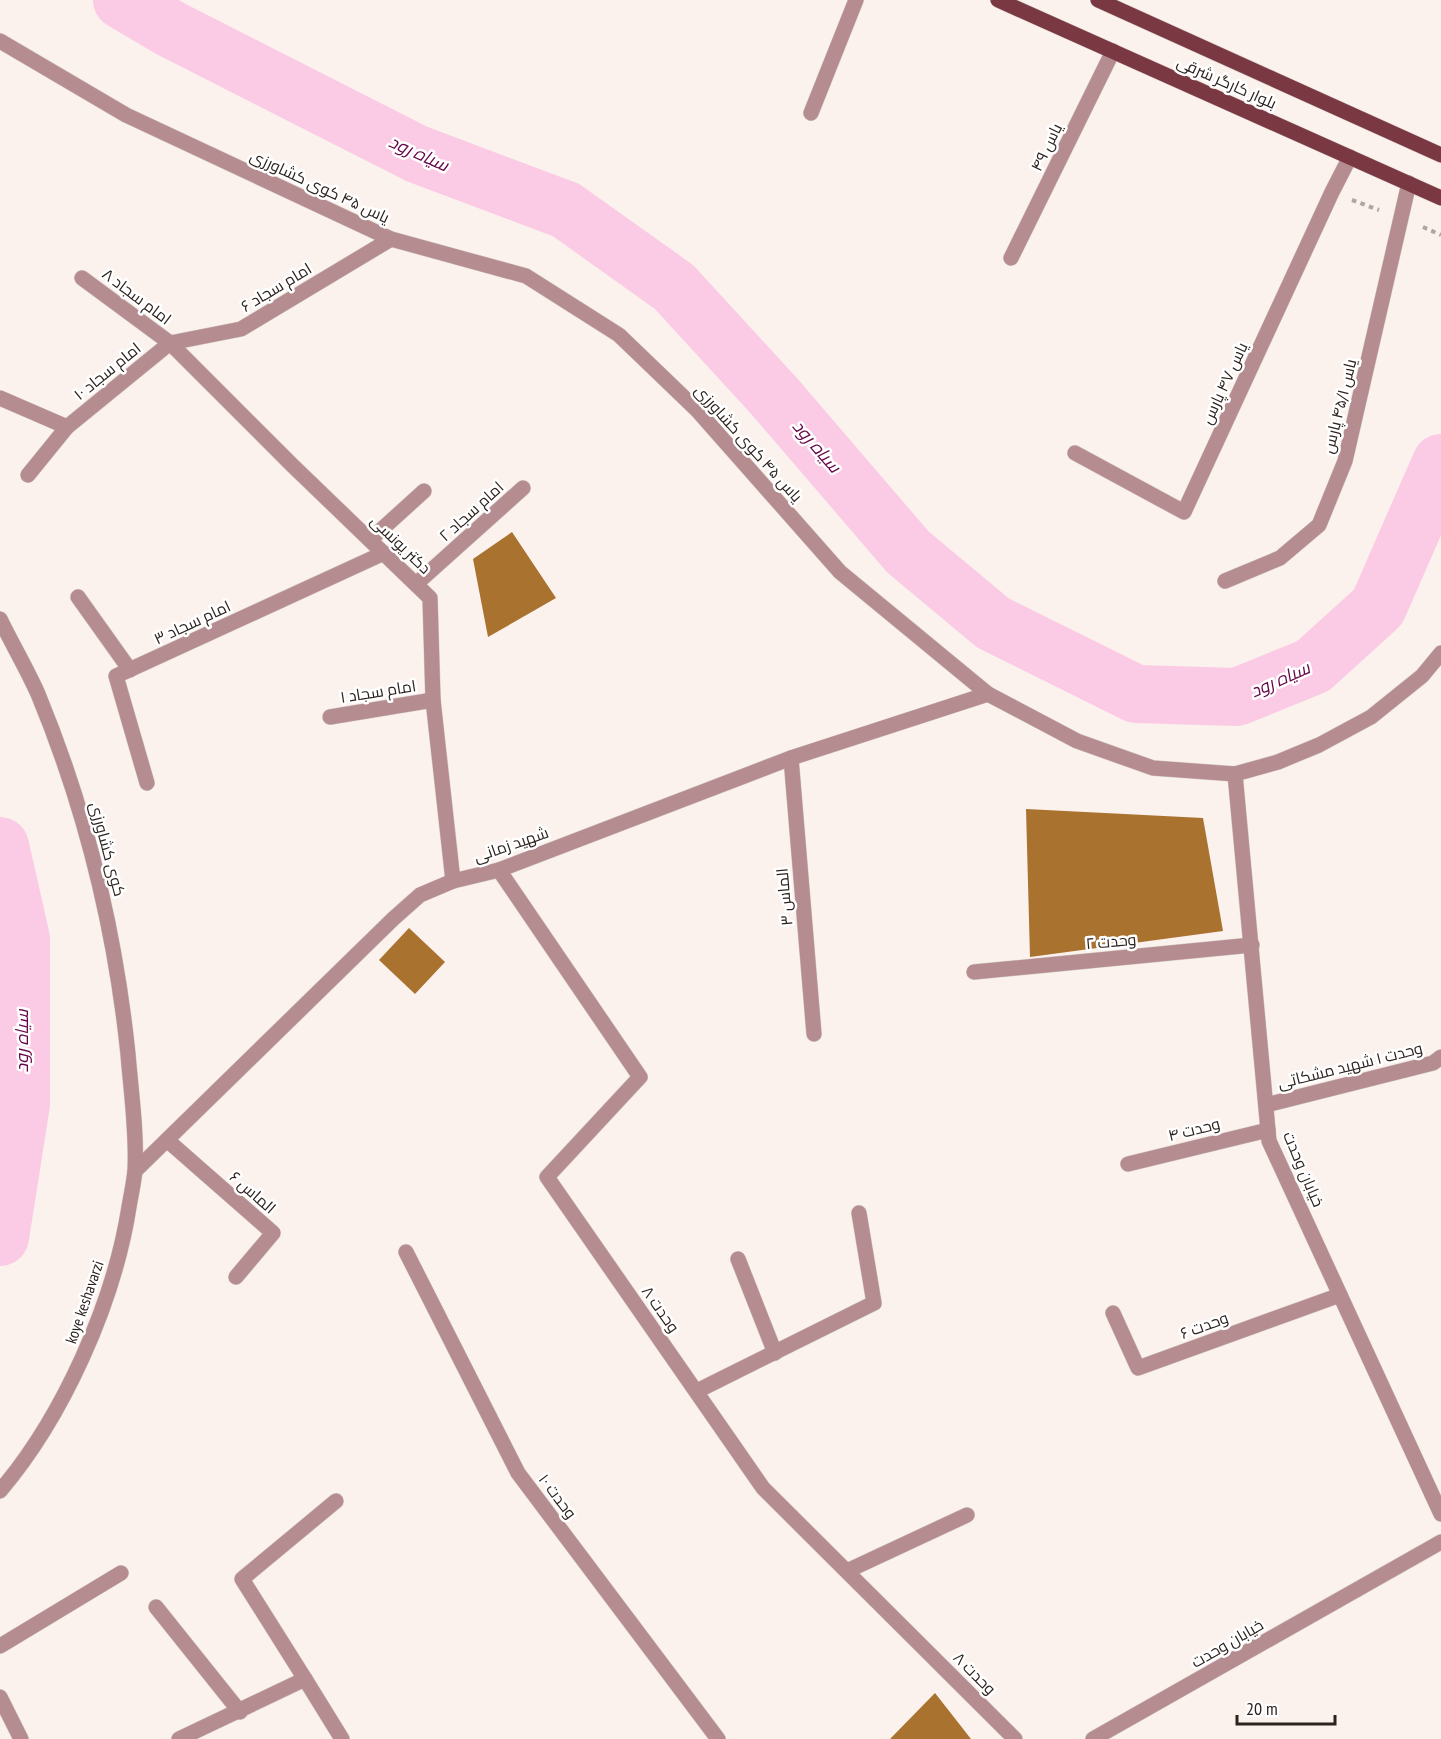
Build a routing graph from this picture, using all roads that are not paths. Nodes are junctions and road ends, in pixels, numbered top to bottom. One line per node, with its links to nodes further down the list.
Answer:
1 (856, 0): 6 (street)
2 (998, 0): 5 (main road, بلوار کارگر شرقی)
3 (1098, 0): 7 (main road, بلوار کارگر شرقی)
4 (0, 41): 11 (street, یاس ۴۵ کوی کشاورزی)
5 (1113, 51): 8 (main road, بلوار کارگر شرقی); 12 (street, یاس ۴۹)
6 (811, 113)
7 (1441, 154)
8 (1350, 157): 9 (main road, بلوار کارگر شرقی); 17 (street, یاس ۴۷ پارس)
9 (1409, 183): 10 (main road, بلوار کارگر شرقی); 23 (street, یاس ۴۵/۱ پارس)
10 (1441, 198)
11 (391, 239): 14 (street, امام سجاد ۶); 29 (street, یاس ۴۵ کوی کشاورزی)
12 (1011, 258)
13 (82, 278): 14 (street, امام سجاد ۸)
14 (170, 343): 16 (street, امام سجاد ۱۰); 21 (street, دکتر یونسی)
15 (0, 398): 16 (street)
16 (67, 427): 18 (street, امام سجاد ۱۰)
17 (1075, 453)
18 (28, 475)
19 (523, 488): 24 (street, امام سجاد ۲)
20 (424, 491): 21 (street)
21 (370, 540): 22 (street, دکتر یونسی)
22 (384, 553): 24 (street, دکتر یونسی); 28 (street, امام سجاد ۳)
23 (1225, 581)
24 (416, 584): 30 (street, دکتر یونسی)
25 (78, 597): 28 (street)
26 (0, 619): 45 (street, کوی کشاورزی)
27 (1441, 654): 33 (street, یاس ۴۵ کوی کشاورزی)
28 (130, 670): 34 (street)
29 (988, 694): 32 (street, شهید زمانی); 33 (street, یاس ۴۵ کوی کشاورزی)
30 (433, 700): 31 (street, امام سجاد ۱); 36 (street, دکتر یونسی)
31 (330, 717)
32 (791, 758): 35 (street, شهید زمانی); 39 (street, الماس ۳)
33 (1235, 774): 37 (street, خیابان وحدت)
34 (147, 783)
35 (499, 870): 36 (street, شهید زمانی); 53 (street, وحدت ۸)
36 (453, 881): 43 (street, شهید زمانی)
37 (1252, 945): 38 (street, وحدت ۲); 41 (street, خیابان وحدت)
38 (974, 972)
39 (814, 1034)
40 (1441, 1058): 41 (street, وحدت ۱ شهید مشکاتی)
41 (1266, 1105): 42 (street, خیابان وحدت)
42 (1268, 1130): 44 (street, وحدت ۴); 50 (street, خیابان وحدت)
43 (167, 1140): 45 (street, شهید زمانی); 49 (street, الماس ۶)
44 (1128, 1164)
45 (135, 1171): 54 (street, koye keshavarzi)
46 (859, 1213): 52 (street)
47 (406, 1252): 69 (street, وحدت ۱۰)
48 (738, 1259): 52 (street)
49 (236, 1277)
50 (1340, 1295): 51 (street, وحدت ۶); 56 (street, خیابان وحدت)
51 (1113, 1313)
52 (775, 1353): 53 (street)
53 (697, 1391): 59 (street, وحدت ۸)
54 (0, 1491)
55 (336, 1501): 63 (street)
56 (1441, 1514)
57 (967, 1515): 59 (street)
58 (1441, 1542): 71 (street, خیابان وحدت)
59 (847, 1571): 70 (street, وحدت ۸)
60 (121, 1573): 62 (street)
61 (156, 1607): 65 (street)
62 (0, 1646)
63 (305, 1679): 65 (street); 68 (street)
64 (0, 1697): 66 (street)
65 (240, 1712): 67 (street)
66 (21, 1739)
67 (179, 1739)
68 (342, 1739)
69 (718, 1739)
70 (1015, 1739)
71 (1094, 1739)

